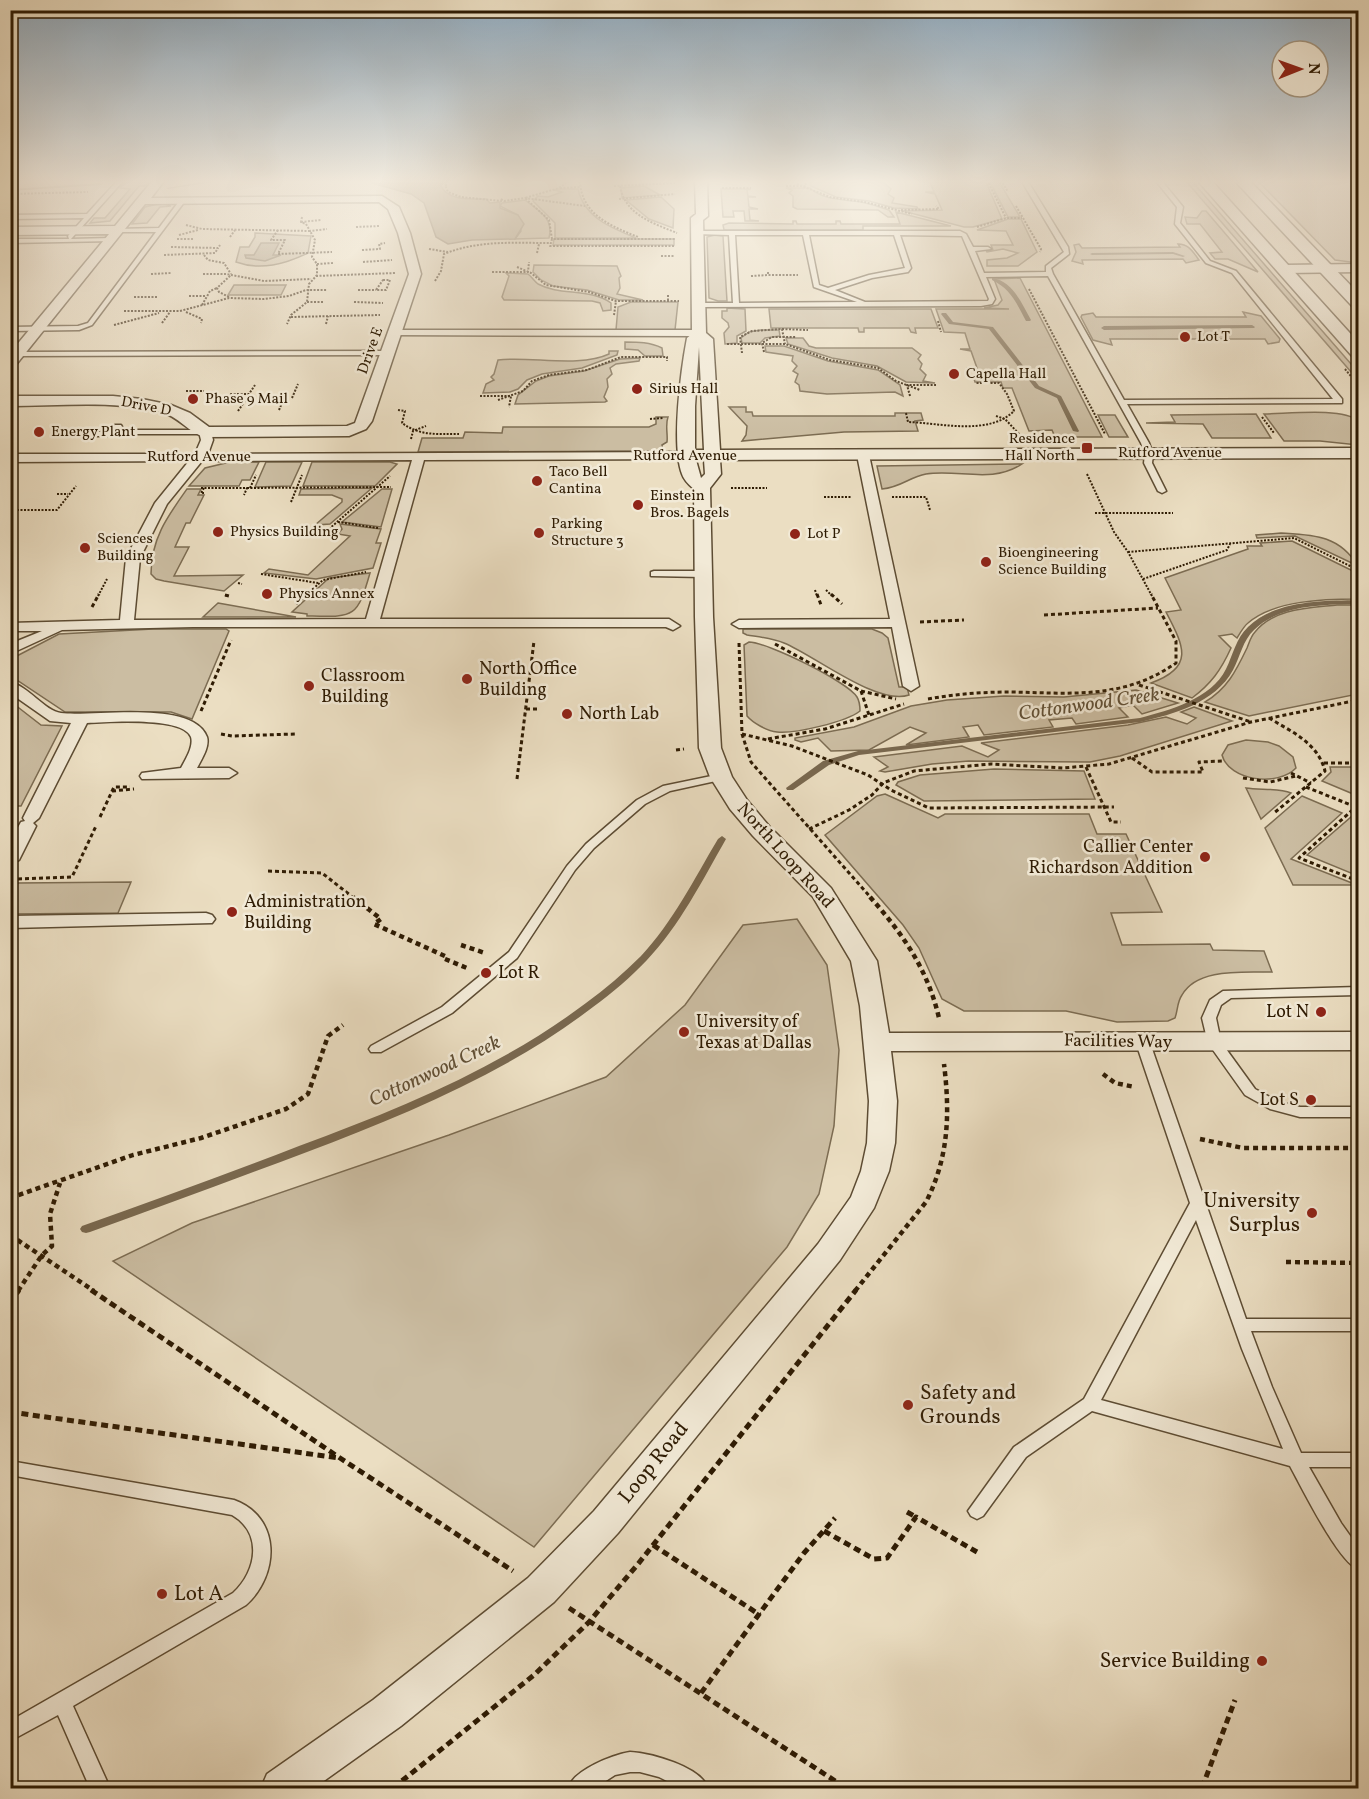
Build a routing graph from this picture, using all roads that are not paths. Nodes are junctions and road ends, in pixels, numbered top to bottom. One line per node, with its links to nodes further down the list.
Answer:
1 (91, 264): 25 (street)
2 (134, 264): 25 (lane)
3 (413, 264): 27 (street, Drive E)
4 (697, 264): 21 (street, North Loop Road)
5 (734, 264): 22 (lane)
6 (812, 264): 18 (lane)
7 (907, 264): 18 (lane)
8 (977, 264): 17 (lane)
9 (1052, 264): 16 (lane)
10 (1213, 264): 33 (lane)
11 (1280, 264): 15 (street)
12 (1323, 264): 13 (street)
13 (1327, 268): 14 (street); 15 (street); 19 (street)
14 (1359, 268)
15 (1285, 269): 23 (street)
16 (1050, 274): 17 (lane); 33 (lane)
17 (982, 275): 20 (lane)
18 (829, 290): 20 (lane)
19 (1359, 302)
20 (863, 304): 22 (lane)
21 (698, 305): 22 (lane); 28 (street, North Loop Road)
22 (736, 305)
23 (1320, 309): 26 (street); 29 (street)
24 (10, 329): 25 (lane)
25 (38, 329): 31 (street)
26 (1359, 330)
27 (395, 333): 28 (street); 30 (street, Drive E)
28 (699, 334): 39 (street, North Loop Road); 40 (street, North Loop Road)
29 (1359, 352)
30 (388, 353): 31 (lane); 34 (street, Drive E)
31 (14, 359)
32 (10, 401): 34 (street, Drive D)
33 (1120, 402): 38 (lane)
34 (205, 432): 35 (lane); 42 (street)
35 (67, 434)
36 (1359, 453): 38 (street, Rutford Avenue)
37 (863, 454): 38 (street, Rutford Avenue); 40 (street, Rutford Avenue); 49 (street)
38 (1149, 454): 45 (lane)
39 (688, 455): 40 (street, Rutford Avenue); 41 (street, Rutford Avenue); 44 (street, North Loop Road)
40 (712, 455): 44 (street, North Loop Road)
41 (419, 456): 42 (street, Rutford Avenue); 48 (street)
42 (198, 457): 43 (street, Rutford Avenue); 50 (street)
43 (10, 458)
44 (702, 488): 47 (street, North Loop Road)
45 (1162, 491)
46 (654, 574): 47 (lane)
47 (703, 574): 61 (street, North Loop Road)
48 (372, 622): 50 (street); 51 (street)
49 (899, 623): 54 (street); 57 (street)
50 (127, 624): 53 (street)
51 (673, 626)
52 (10, 627): 53 (street)
53 (62, 627): 55 (street)
54 (739, 631)
55 (10, 650)
56 (10, 686): 58 (street)
57 (911, 686)
58 (81, 718): 59 (street); 63 (street)
59 (187, 772): 60 (street); 62 (street)
60 (229, 773)
61 (721, 777): 68 (street, North Loop Road); 71 (lane)
62 (142, 781)
63 (10, 860)
64 (206, 919): 65 (street)
65 (10, 922)
66 (1359, 991): 70 (lane)
67 (1359, 1041): 70 (street, Facilities Way)
68 (878, 1042): 69 (street, Facilities Way); 85 (street, Loop Road)
69 (1143, 1043): 70 (street, Facilities Way); 73 (lane)
70 (1215, 1043): 72 (lane)
71 (376, 1049)
72 (1359, 1112)
73 (1198, 1202): 75 (lane); 76 (lane)
74 (1359, 1325): 75 (lane)
75 (1241, 1326): 77 (lane)
76 (1090, 1404): 77 (lane); 80 (lane)
77 (1295, 1460): 78 (lane); 81 (lane)
78 (1359, 1460)
79 (10, 1468): 82 (lane)
80 (977, 1511)
81 (1359, 1561)
82 (62, 1703): 83 (lane); 84 (lane)
83 (10, 1732)
84 (100, 1788)
85 (281, 1788)
86 (579, 1788): 87 (lane)
87 (698, 1788)

